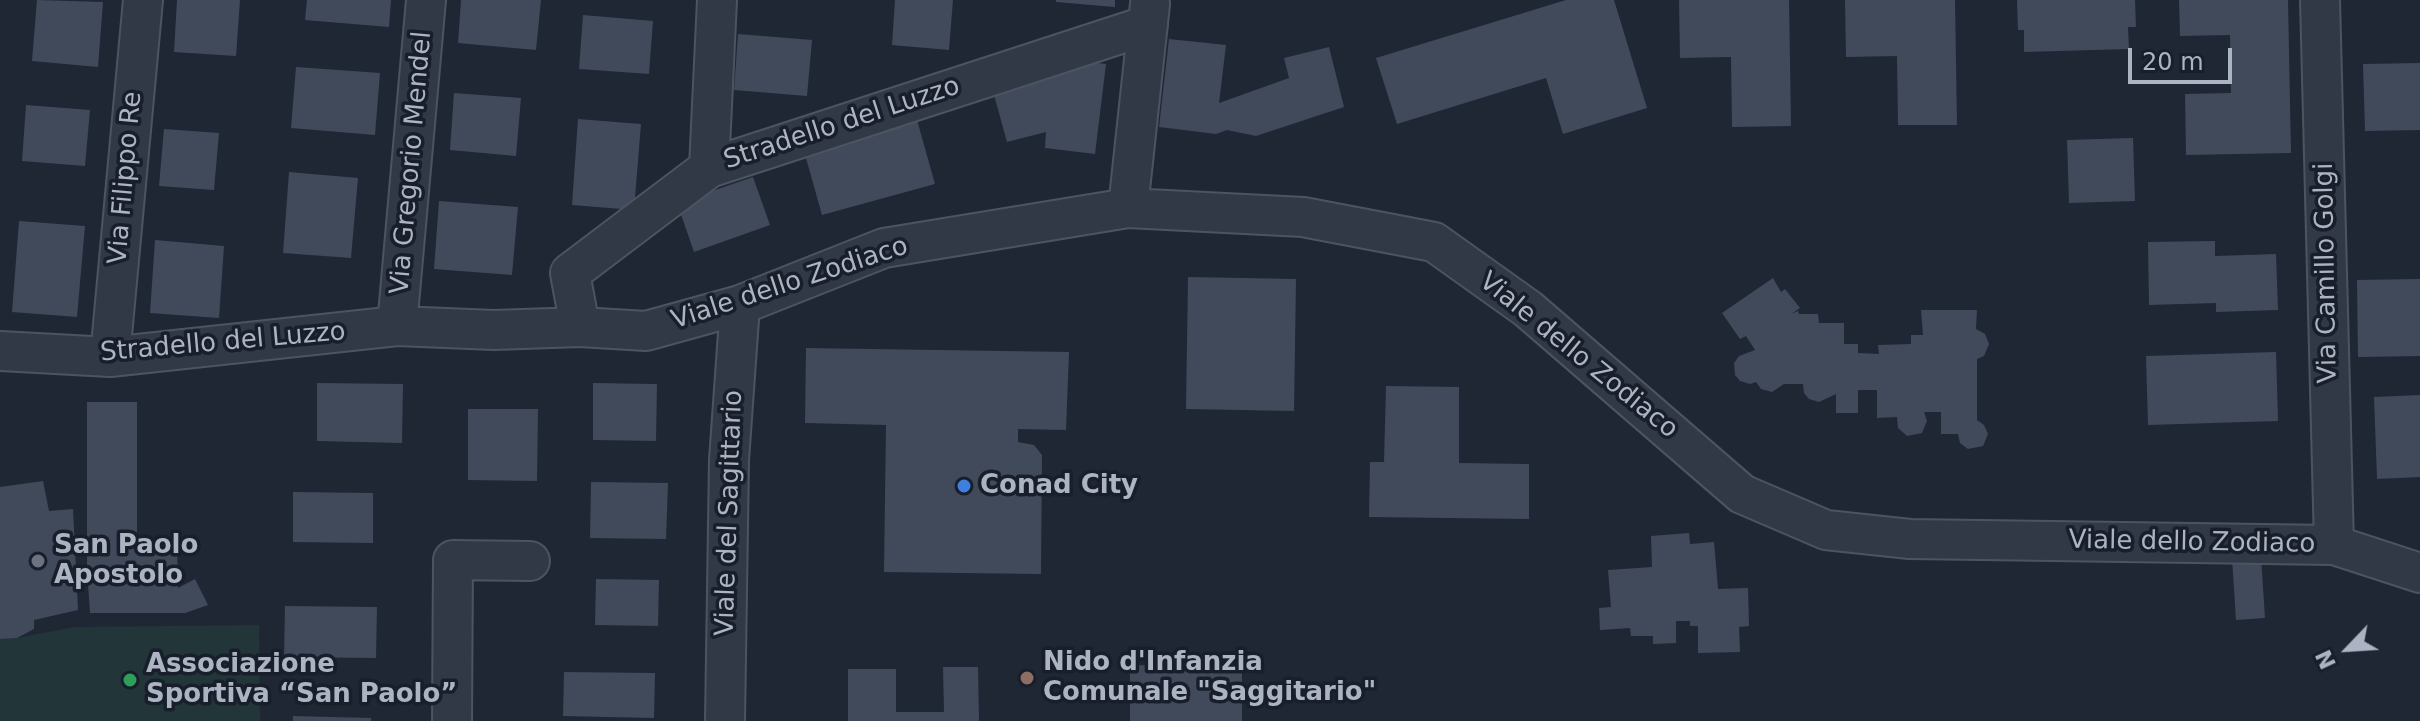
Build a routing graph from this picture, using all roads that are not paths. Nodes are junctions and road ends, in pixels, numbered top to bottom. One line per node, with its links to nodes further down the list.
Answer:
1 (143, 0): 13 (street, Via Filippo Re)
2 (426, 0): 9 (street, Via Gregorio Mendel)
3 (717, 0): 6 (street)
4 (2320, 0): 14 (street, Via Camillo Golgi)
5 (1149, 13): 6 (street, Stradello del Luzzo); 7 (street)
6 (709, 168): 10 (street, Stradello del Luzzo)
7 (1128, 208): 8 (street, Viale dello Zodiaco); 14 (street, Viale dello Zodiaco)
8 (740, 305): 10 (street, Viale dello Zodiaco); 18 (street, Viale del Sagittario)
9 (397, 326): 11 (street, Stradello del Luzzo); 13 (street, Stradello del Luzzo)
10 (580, 327): 11 (street, Viale dello Zodiaco)
11 (494, 330)
12 (0, 351): 13 (street, Stradello del Luzzo)
13 (110, 357)
14 (2334, 545): 16 (street, Viale dello Zodiaco)
15 (530, 561): 17 (street)
16 (2420, 573)
17 (452, 721)
18 (725, 721)

